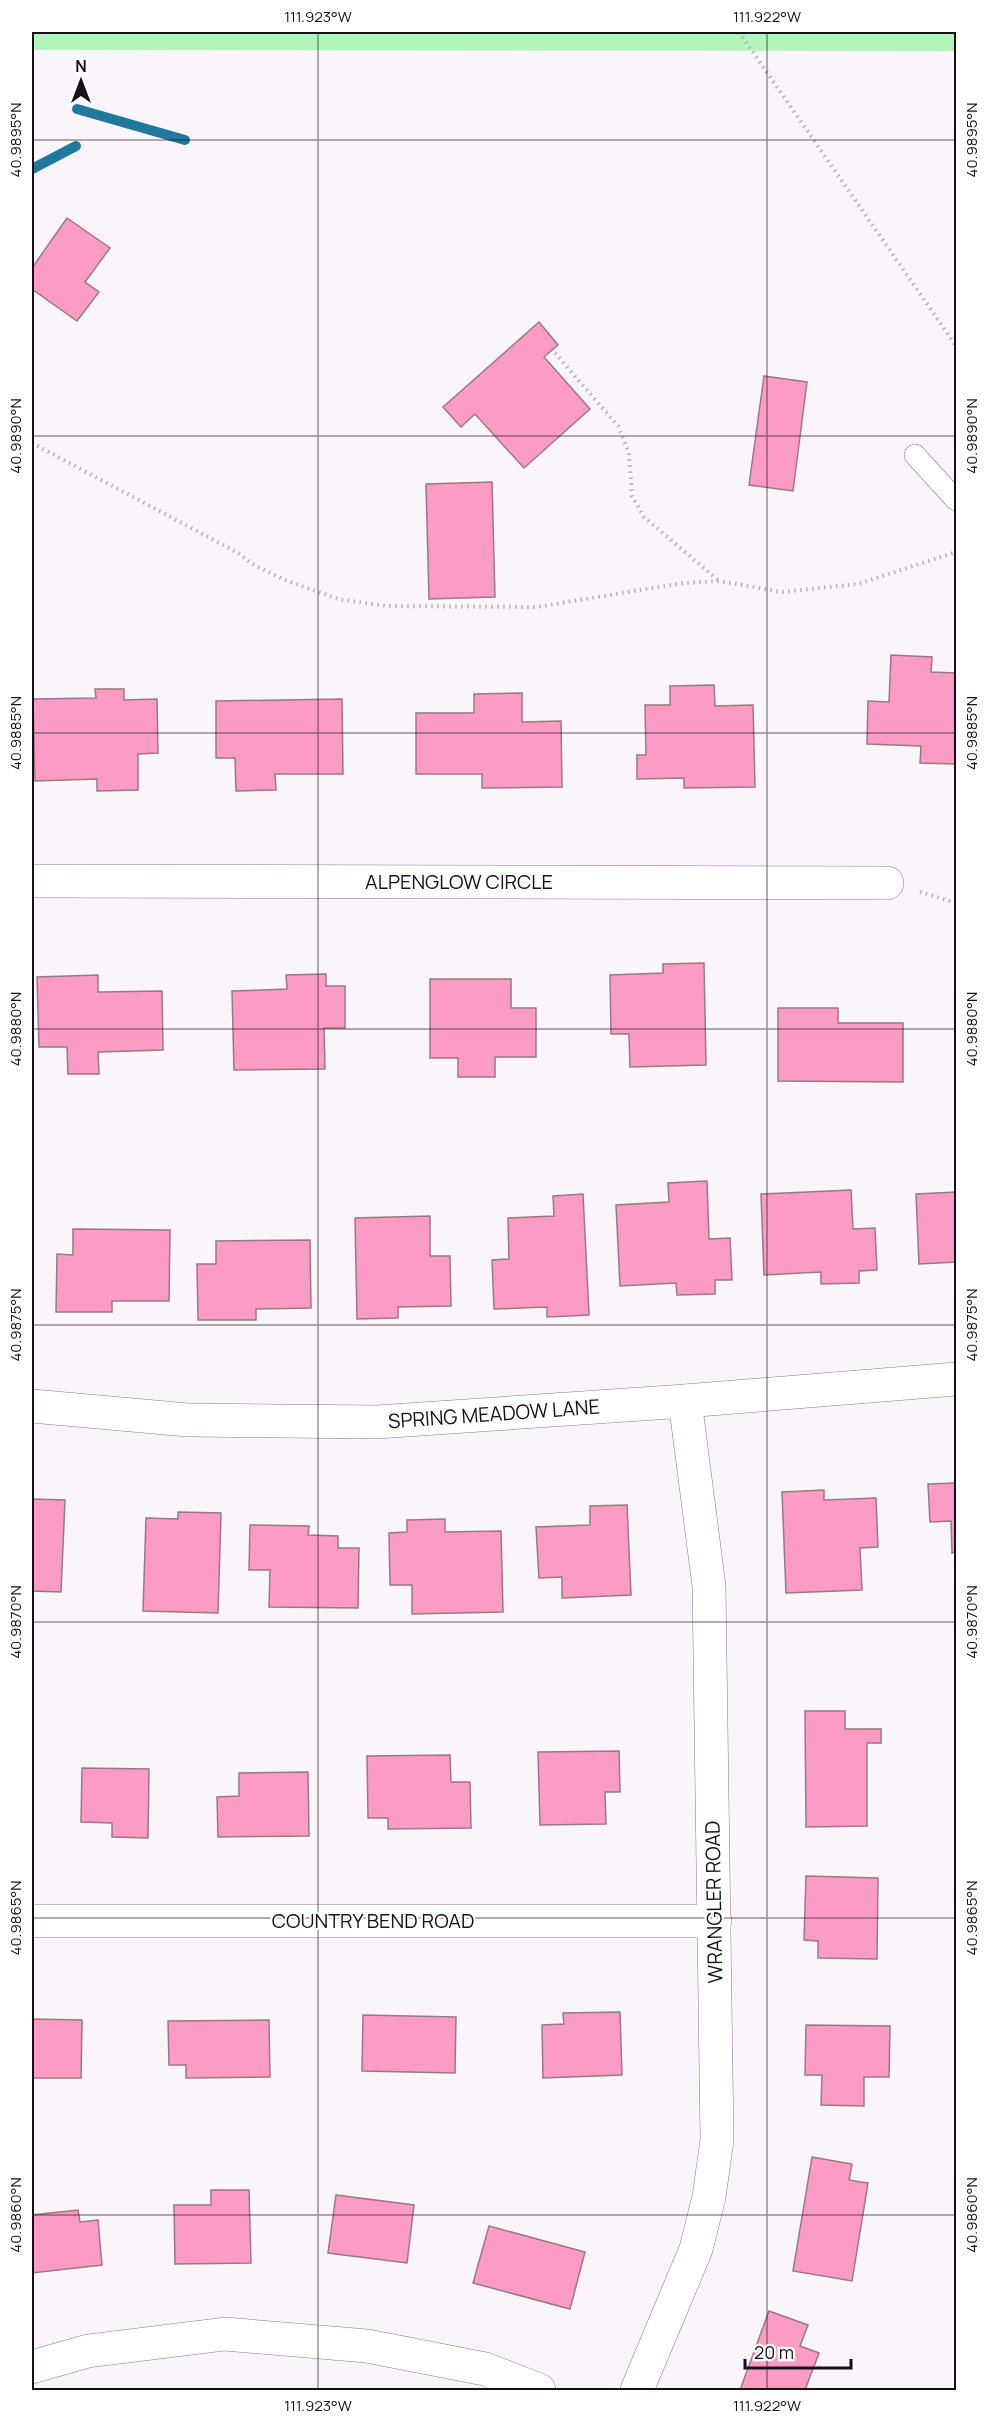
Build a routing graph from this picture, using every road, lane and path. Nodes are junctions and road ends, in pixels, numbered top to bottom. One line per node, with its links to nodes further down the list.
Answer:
1 (739, 32): 2 (path)
2 (957, 346)
3 (555, 353): 8 (path)
4 (32, 443): 8 (path)
5 (915, 455): 6 (lane)
6 (957, 500)
7 (957, 552): 8 (path)
8 (719, 581)
9 (32, 881): 10 (street, ALPENGLOW CIRCLE)
10 (887, 883)
11 (957, 1379): 12 (street, SPRING MEADOW LANE)
12 (685, 1401): 13 (street, SPRING MEADOW LANE); 15 (street, WRANGLER ROAD)
13 (32, 1406)
14 (32, 1921): 15 (street, COUNTRY BEND ROAD)
15 (715, 1921): 18 (street, WRANGLER ROAD)
16 (32, 2367): 17 (street)
17 (539, 2391)
18 (637, 2391)

